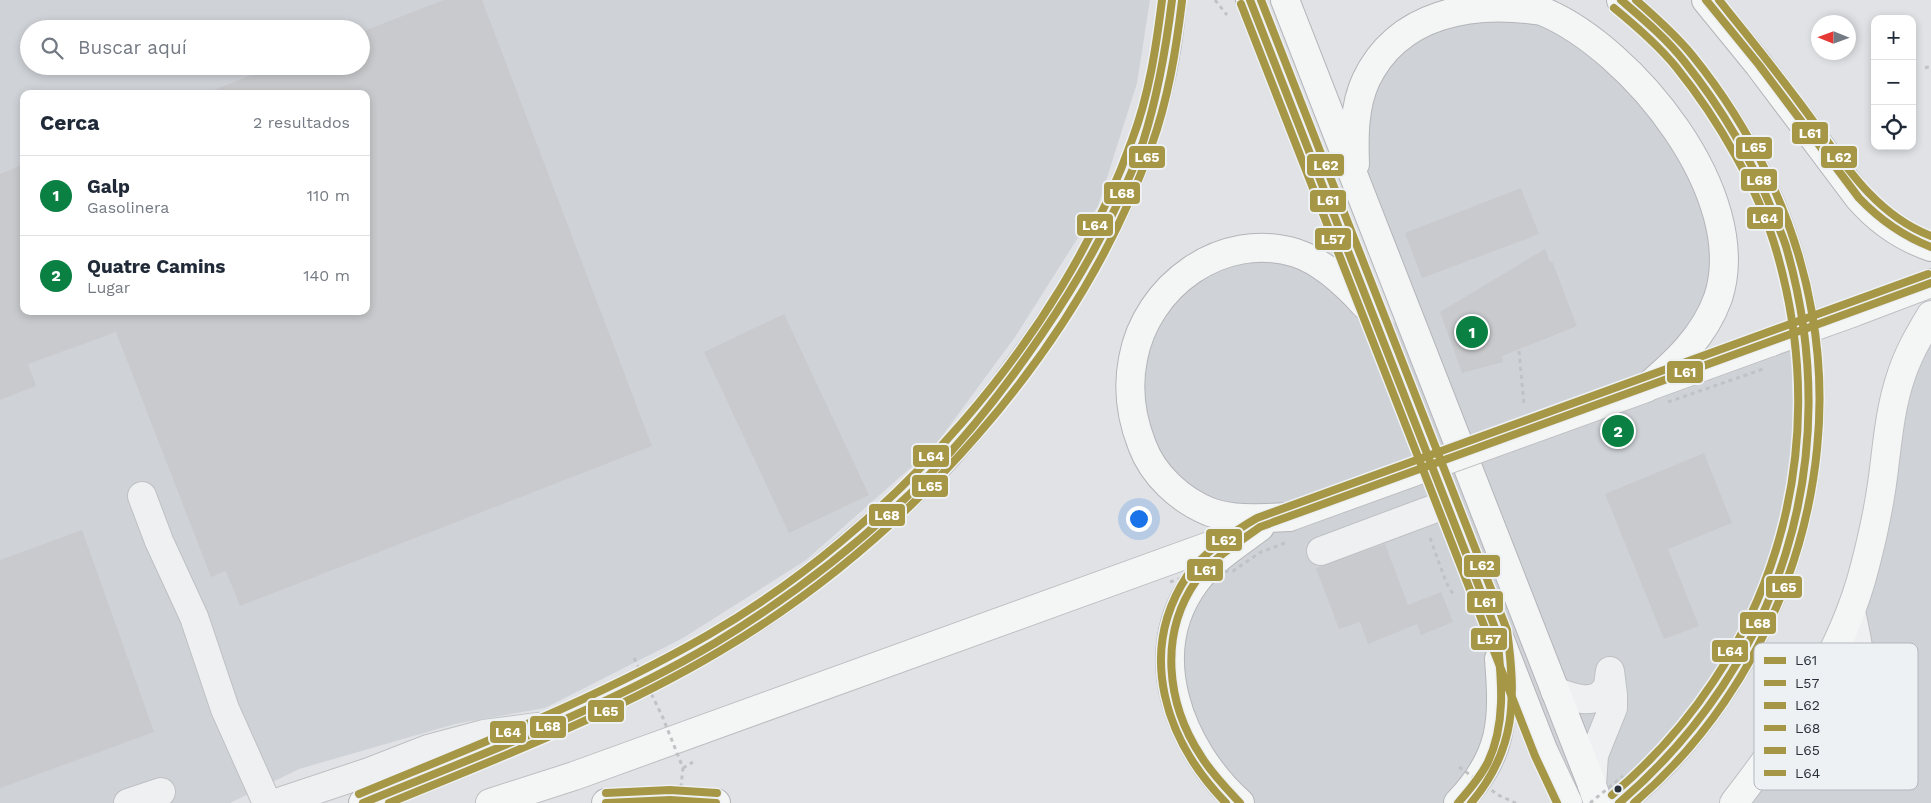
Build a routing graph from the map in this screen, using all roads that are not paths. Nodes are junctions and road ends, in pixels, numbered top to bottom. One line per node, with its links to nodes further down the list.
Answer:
1 (1172, 0): 22 (main road)
2 (1250, 0): 9 (main road)
3 (1285, 0): 6 (main road)
4 (1621, 0): 25 (main road)
5 (1706, 0): 7 (main road)
6 (1355, 178): 11 (main road); 21 (main road)
7 (1931, 247)
8 (1931, 284): 11 (main road, bridge)
9 (1373, 313): 13 (main road); 14 (main road)
10 (1931, 315): 17 (main road)
11 (1646, 388): 14 (main road, bridge)
12 (142, 496): 29 (street)
13 (1447, 504): 16 (street); 18 (main road)
14 (1289, 517): 15 (main road)
15 (1260, 527): 23 (main road); 36 (main road)
16 (1321, 550)
17 (1851, 611): 19 (main road); 20 (street)
18 (1498, 633): 37 (main road); 38 (main road)
19 (1836, 643)
20 (1857, 643)
21 (1555, 691): 27 (main road); 27 (street)
22 (551, 725): 30 (street); 31 (main road)
23 (574, 776): 32 (main road); 33 (main road)
24 (1754, 777): 39 (main road)
25 (1626, 790)
26 (161, 792): 28 (street)
27 (1593, 797)
28 (128, 803)
29 (267, 803)
30 (276, 803)
31 (363, 803)
32 (490, 803)
33 (517, 803)
34 (606, 803): 35 (main road)
35 (716, 803)
36 (1240, 803)
37 (1458, 803)
38 (1568, 803)
39 (1734, 803)

